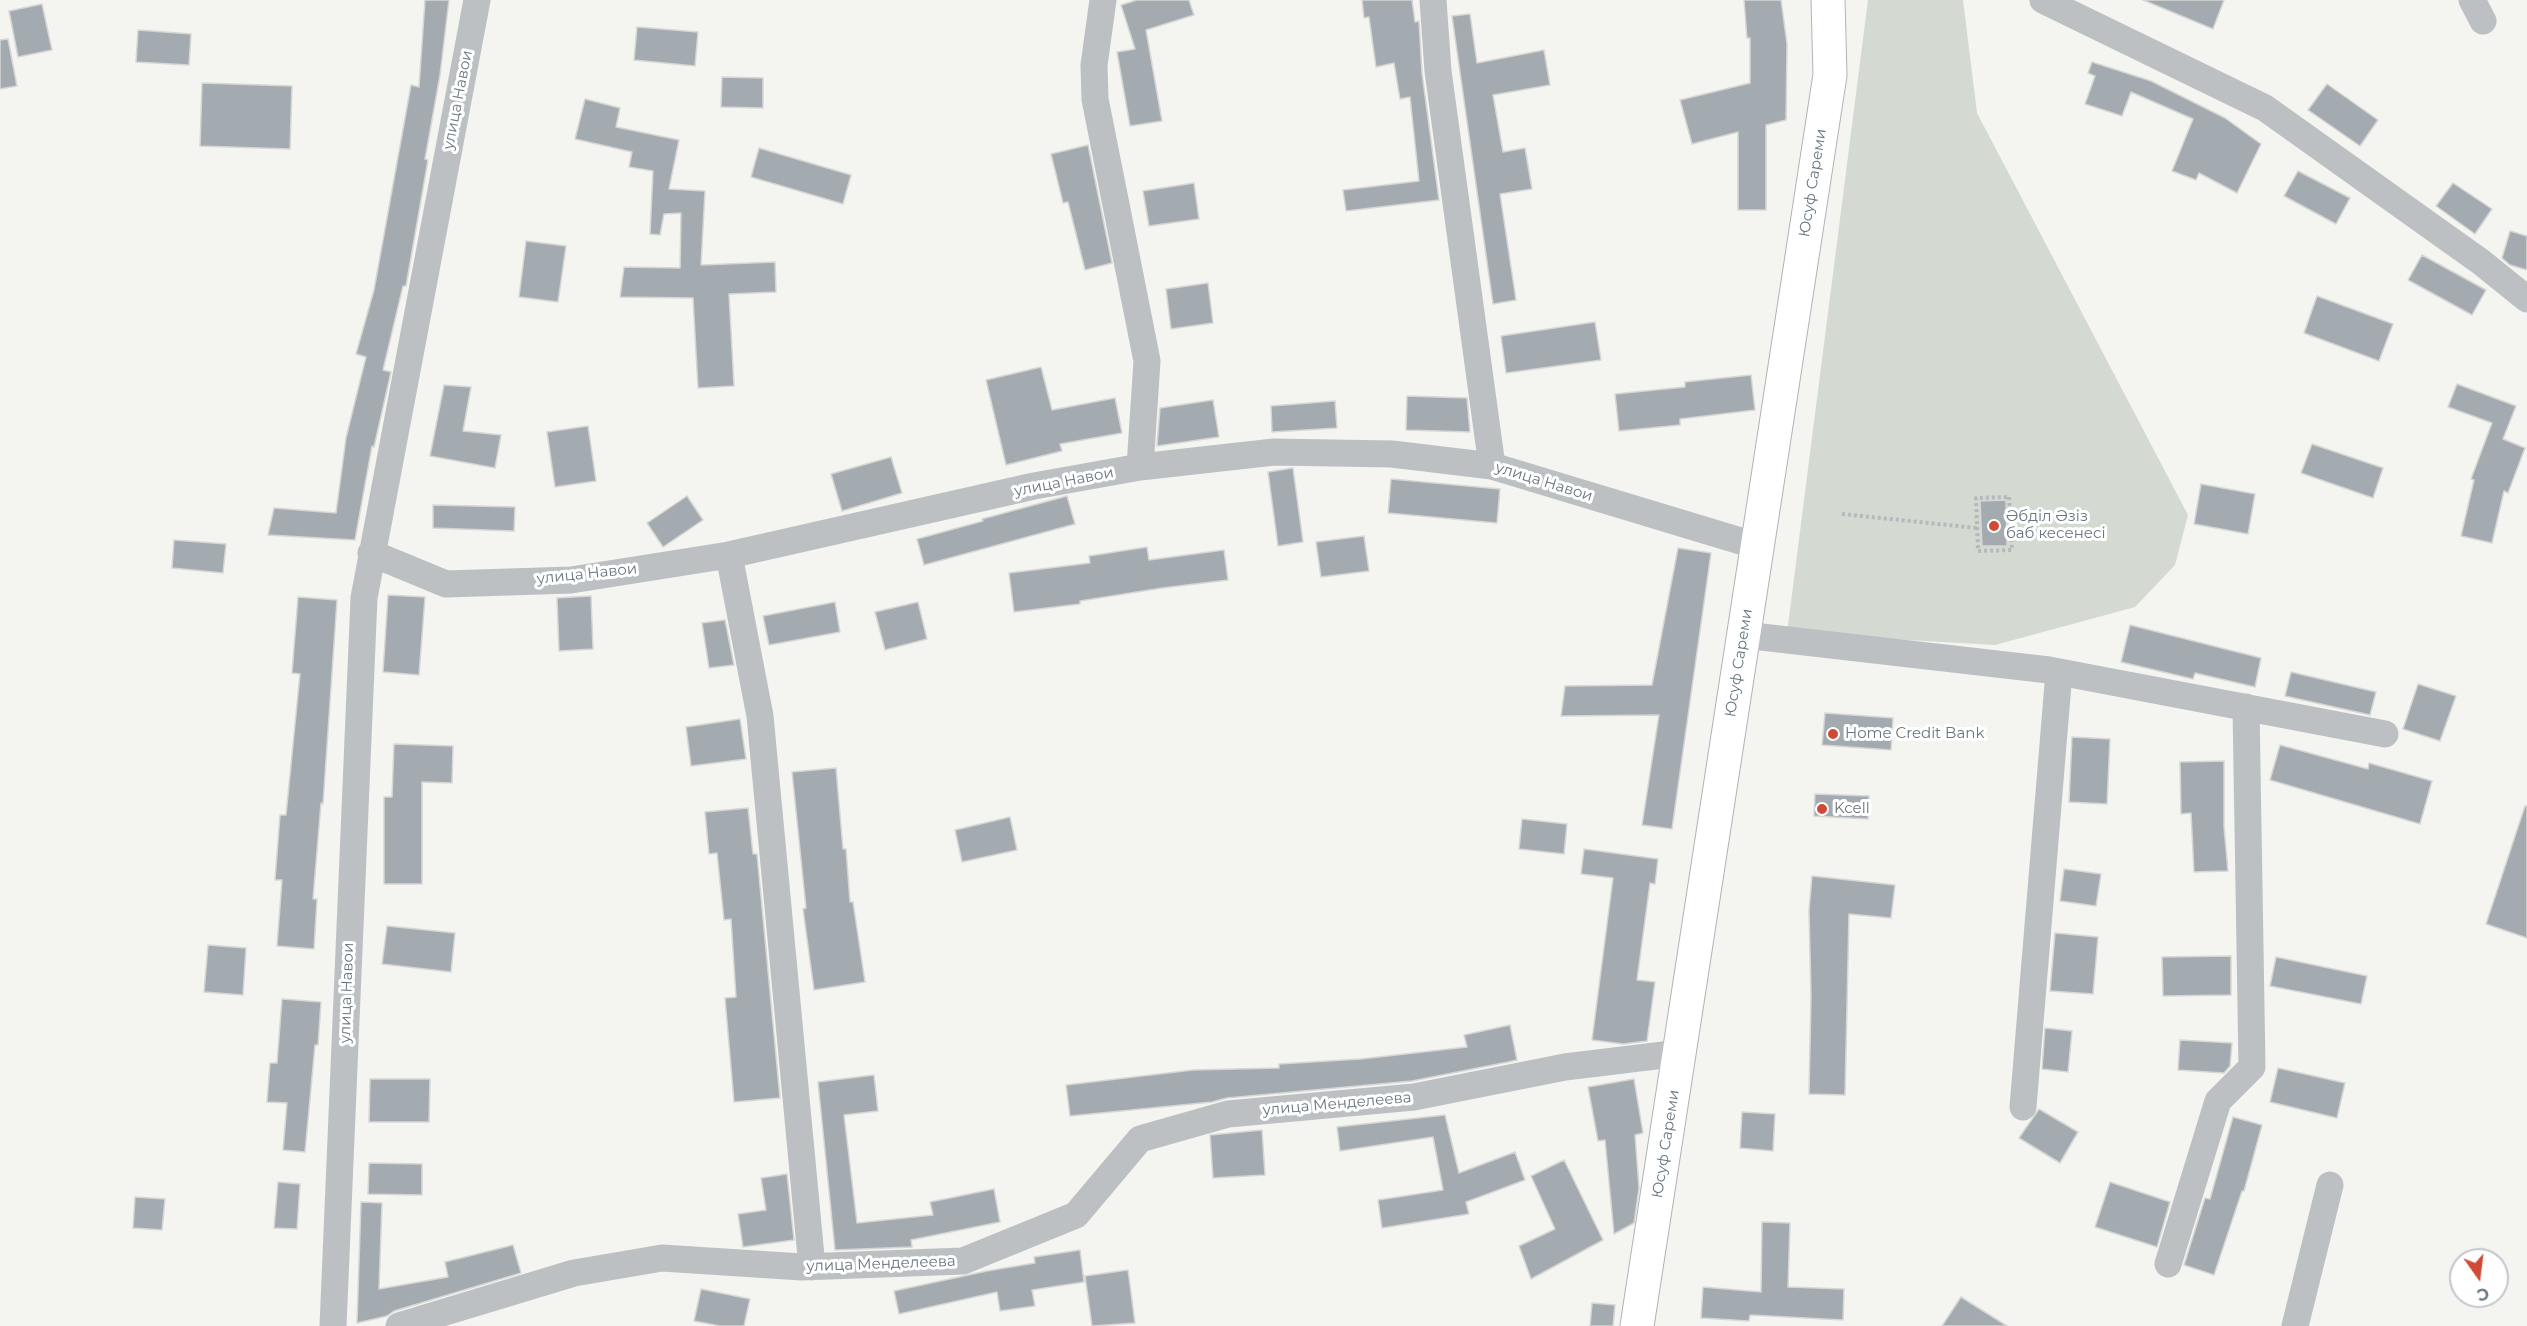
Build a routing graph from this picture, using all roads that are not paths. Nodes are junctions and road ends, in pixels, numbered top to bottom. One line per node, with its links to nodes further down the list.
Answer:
1 (477, 0): 10 (street, улица Навои)
2 (1103, 0): 8 (street)
3 (1433, 0): 7 (street)
4 (1828, 0): 9 (main road, Юсуф Сареми)
5 (2043, 0): 6 (street)
6 (2527, 299)
7 (1492, 465): 8 (street, улица Навои); 9 (street, улица Навои)
8 (1140, 467): 11 (street, улица Навои)
9 (1757, 546): 12 (main road, Юсуф Сареми)
10 (371, 553): 11 (street, улица Навои); 21 (street, улица Навои)
11 (729, 555): 20 (street)
12 (1744, 635): 13 (street); 16 (main road, Юсуф Сареми)
13 (2059, 672): 14 (street); 17 (street)
14 (2246, 707): 15 (street); 19 (street)
15 (2385, 734)
16 (1680, 1053): 20 (street, улица Менделеева); 23 (main road, Юсуф Сареми)
17 (2023, 1107)
18 (2330, 1185): 24 (street)
19 (2168, 1264)
20 (812, 1267): 22 (street, улица Менделеева)
21 (333, 1326)
22 (399, 1326)
23 (1637, 1326)
24 (2295, 1326)

